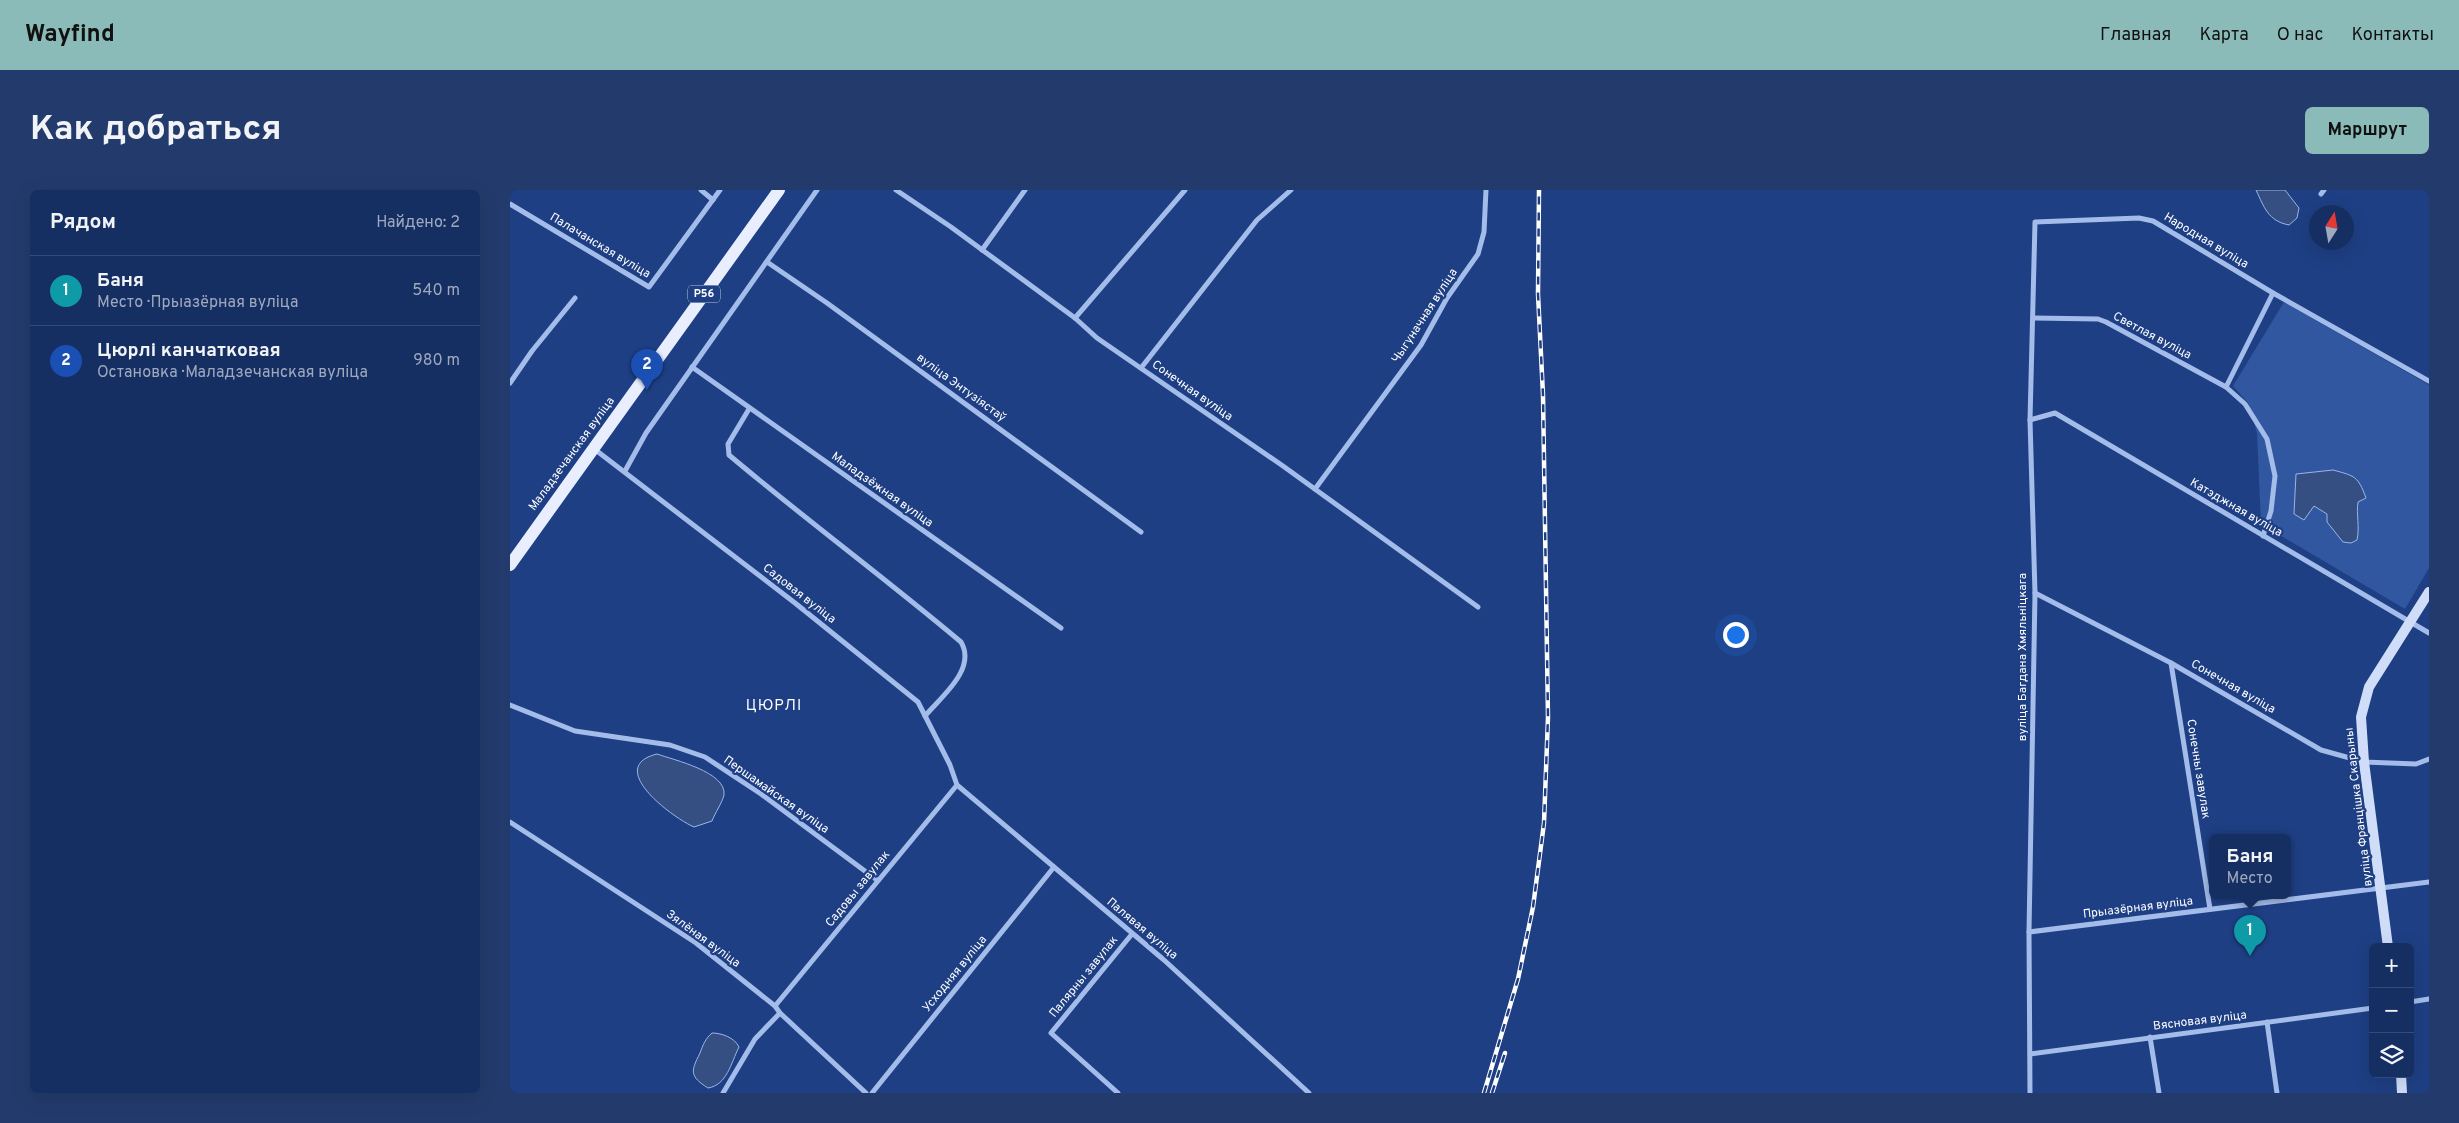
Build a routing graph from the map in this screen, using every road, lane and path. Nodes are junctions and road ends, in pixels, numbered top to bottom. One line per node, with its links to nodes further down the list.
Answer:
1 (701, 190): 10 (street)
2 (720, 190): 10 (street)
3 (779, 190): 26 (main road, Маладзечанская вуліца / Р56)
4 (816, 190): 14 (street)
5 (896, 190): 13 (street, Сонечная вуліца)
6 (1025, 190): 13 (street)
7 (1185, 190): 17 (street)
8 (1291, 190): 20 (street)
9 (1486, 190): 28 (street, Чыгуначная вуліца)
10 (713, 200): 11 (street, Палачанская вуліца)
11 (510, 204)
12 (2035, 222): 15 (street, Народная вуліца); 18 (street, вуліца Багдана Хмяльніцкага)
13 (982, 250): 17 (street, Сонечная вуліца)
14 (767, 262): 19 (street); 29 (street, вуліца Энтузіястаў)
15 (2272, 293): 21 (street, Народная вуліца); 23 (street)
16 (575, 298): 22 (street)
17 (1075, 318): 20 (street, Сонечная вуліца)
18 (2034, 318): 23 (street, Светлая вуліца); 25 (street, вуліца Багдана Хмяльніцкага)
19 (692, 367): 24 (street, Маладзёжная вуліца); 27 (street)
20 (1141, 368): 28 (street, Сонечная вуліца)
21 (2429, 381)
22 (510, 383)
23 (2226, 387): 30 (street, Светлая вуліца)
24 (749, 409): 36 (street, Маладзёжная вуліца); 40 (street)
25 (2030, 420): 30 (street, Катэджная вуліца); 33 (street, вуліца Багдана Хмяльніцкага)
26 (592, 448): 27 (street, Садовая вуліца); 31 (main road, Маладзечанская вуліца / Р56)
27 (625, 471): 40 (street, Садовая вуліца)
28 (1315, 489): 34 (street, Сонечная вуліца)
29 (1141, 532)
30 (2263, 536): 35 (street, Катэджная вуліца)
31 (510, 564)
32 (2429, 592): 35 (street, вуліца Францішка Скарыны)
33 (2035, 593): 38 (street, Сонечная вуліца); 52 (street, вуліца Багдана Хмяльніцкага)
34 (1478, 607)
35 (2412, 622): 37 (street, Катэджная вуліца); 42 (street, вуліца Францішка Скарыны)
36 (1061, 628)
37 (2429, 633)
38 (2171, 662): 42 (street, Сонечная вуліца); 51 (street, Сонечны завулак)
39 (510, 705): 46 (street, Першамайская вуліца)
40 (925, 716): 43 (street, Садовая вуліца)
41 (2429, 759): 42 (street, Сонечная вуліца)
42 (2364, 762): 48 (street, вуліца Францішка Скарыны)
43 (957, 786): 45 (street, Палявая вуліца); 46 (street, Садовы завулак)
44 (510, 822): 57 (street, Зялёная вуліца)
45 (1054, 867): 53 (street, Палявая вуліца); 66 (street, Усходняя вуліца)
46 (877, 880): 57 (street, Садовы завулак)
47 (2429, 882): 48 (street, Прыазёрная вуліца)
48 (2381, 886): 49 (street, Прыазёрная вуліца); 54 (street, вуліца Францішка Скарыны)
49 (2291, 898)
50 (2284, 899): 51 (street, Прыазёрная вуліца)
51 (2210, 909): 52 (street, Прыазёрная вуліца)
52 (2029, 932): 62 (street, вуліца Багдана Хмяльніцкага)
53 (1132, 934): 67 (street, Палярны завулак); 68 (street, Палявая вуліца)
54 (2388, 943)
55 (2429, 999): 56 (street)
56 (2414, 1001)
57 (775, 1006): 59 (street, Зялёная вуліца)
58 (2369, 1009): 60 (street, Вясновая вуліца)
59 (780, 1013): 64 (street); 65 (street, Зялёная вуліца)
60 (2267, 1022): 61 (street, Вясновая вуліца); 71 (street)
61 (2150, 1037): 62 (street, Вясновая вуліца); 70 (street)
62 (2030, 1054): 69 (street, вуліца Багдана Хмяльніцкага)
63 (2401, 1078): 72 (street)
64 (723, 1093)
65 (866, 1093)
66 (872, 1093)
67 (1118, 1093)
68 (1309, 1093)
69 (2030, 1093)
70 (2159, 1093)
71 (2277, 1093)
72 (2402, 1093)

